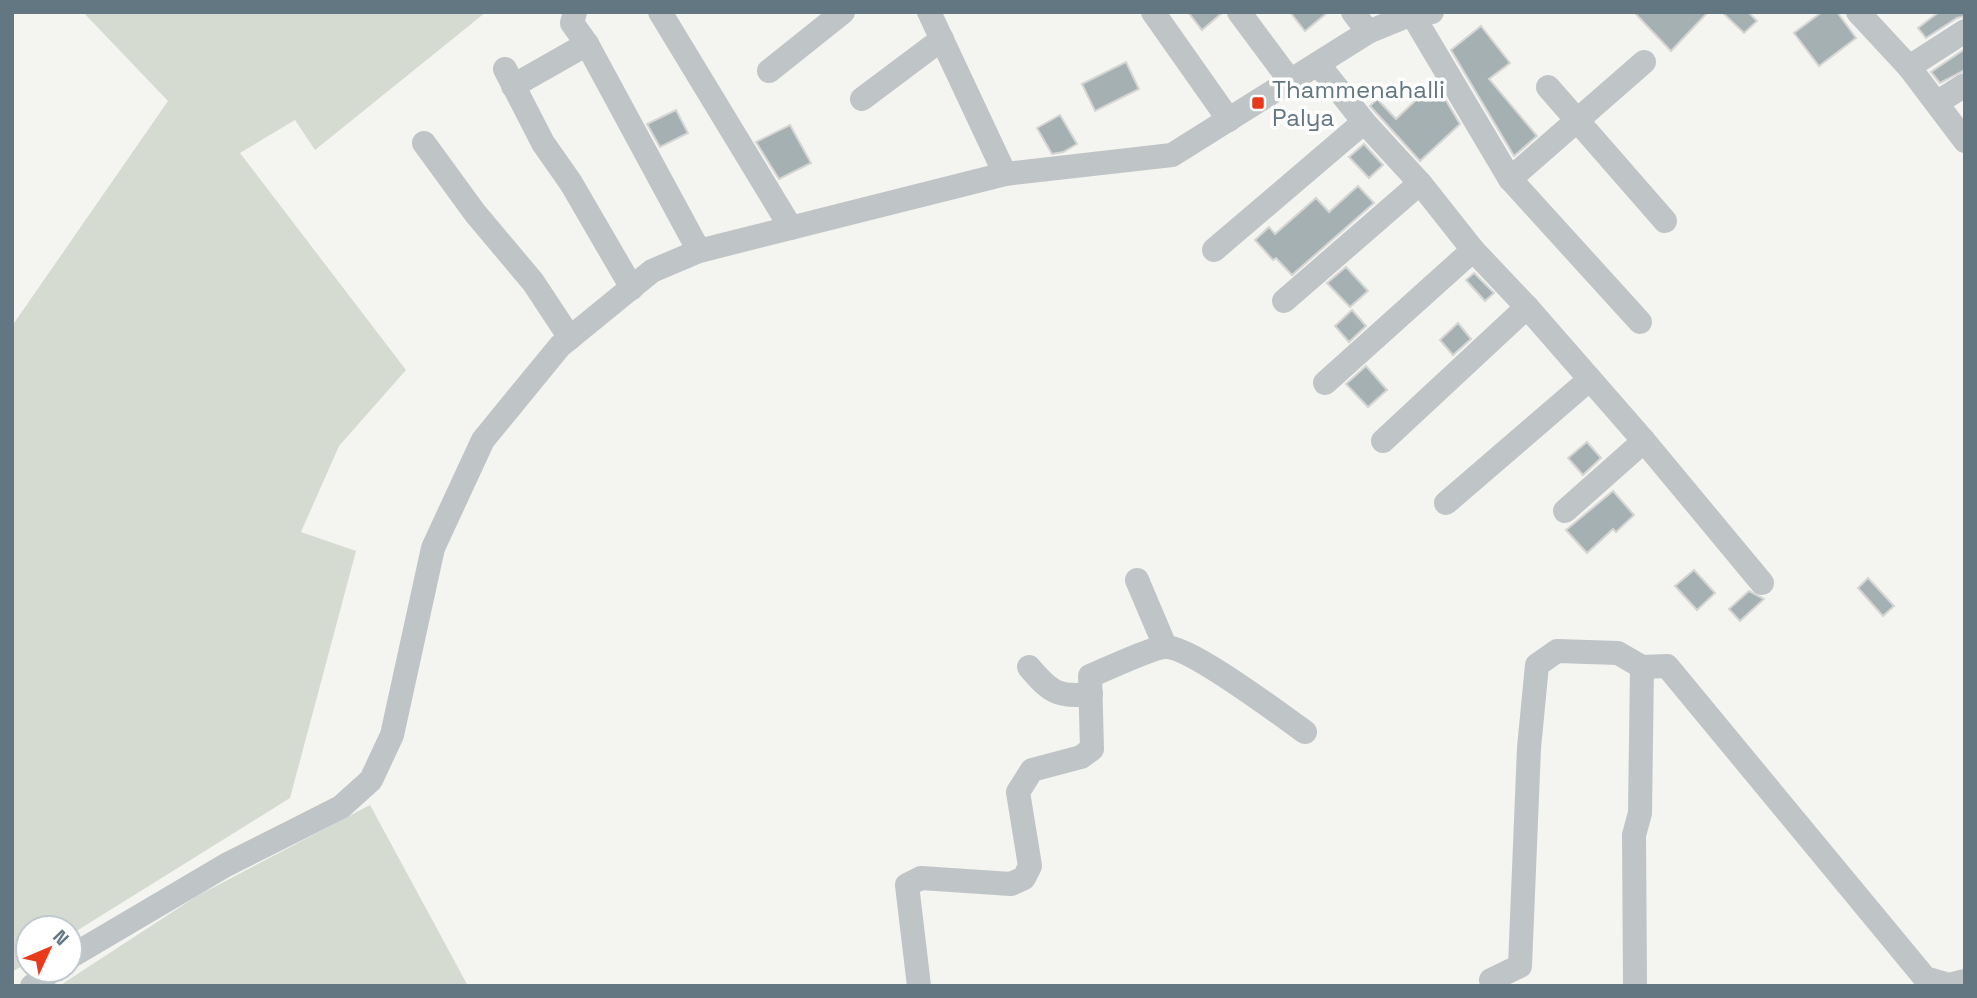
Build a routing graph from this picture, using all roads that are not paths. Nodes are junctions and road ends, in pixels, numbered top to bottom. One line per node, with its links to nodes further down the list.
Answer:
1 (575, 12): 12 (street)
2 (660, 12): 31 (street)
3 (843, 12): 16 (street)
4 (929, 12): 11 (street)
5 (1153, 12): 22 (street)
6 (1239, 12): 17 (street)
7 (1422, 13): 9 (street); 28 (street)
8 (1866, 14): 15 (street)
9 (1360, 22): 14 (street)
10 (1965, 31): 15 (street)
11 (942, 38): 20 (street); 27 (street)
12 (587, 44): 34 (street); 35 (street)
13 (1644, 62): 23 (street)
14 (1318, 64): 17 (street); 24 (street)
15 (1909, 66): 21 (street)
16 (769, 71)
17 (1291, 82): 22 (street)
18 (1965, 85): 21 (street)
19 (1548, 87): 23 (street)
20 (862, 99)
21 (1938, 102): 25 (street)
22 (1229, 120): 27 (street)
23 (1577, 120): 28 (street); 30 (street)
24 (1364, 122): 29 (street); 32 (street)
25 (1965, 141)
26 (424, 143): 39 (street)
27 (1005, 174): 31 (street)
28 (1510, 179): 38 (street)
29 (1420, 183): 33 (street); 36 (street)
30 (1665, 221)
31 (791, 228): 34 (street)
32 (1214, 250)
33 (1473, 250): 37 (street); 41 (street)
34 (699, 251): 35 (street)
35 (632, 288): 39 (street)
36 (1284, 301)
37 (1527, 307): 40 (street); 42 (street)
38 (1640, 322)
39 (570, 338): 53 (street)
40 (1590, 379): 43 (street); 44 (street)
41 (1325, 383)
42 (1383, 441)
43 (1644, 441): 45 (street); 47 (street)
44 (1446, 503)
45 (1565, 511)
46 (1137, 580): 48 (street)
47 (1762, 583)
48 (1165, 646): 51 (street); 52 (street)
49 (1029, 667): 51 (street)
50 (1642, 667): 54 (street); 55 (street); 57 (street)
51 (1091, 694): 56 (street)
52 (1305, 732)
53 (84, 949)
54 (1491, 979)
55 (1965, 981)
56 (919, 986)
57 (1635, 986)

